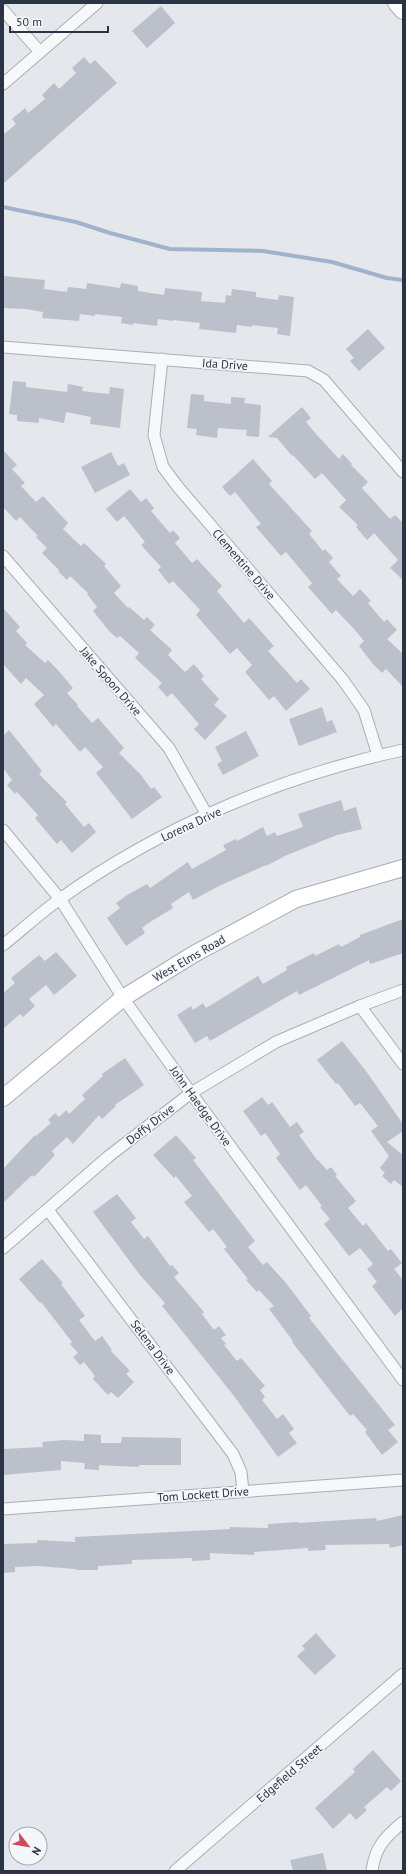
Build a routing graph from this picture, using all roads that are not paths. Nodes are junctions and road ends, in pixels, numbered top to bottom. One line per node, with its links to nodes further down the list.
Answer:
1 (97, 3): 3 (street)
2 (3, 10): 3 (street)
3 (40, 52): 4 (street)
4 (3, 84)
5 (3, 346): 6 (street, Ida Drive)
6 (162, 359): 7 (street, Ida Drive); 10 (street, Clementine Drive)
7 (403, 472)
8 (3, 556): 11 (street, Jake Spoon Drive)
9 (403, 750): 10 (street, Lorena Drive)
10 (378, 755): 11 (street, Lorena Drive)
11 (208, 815): 14 (street, Lorena Drive)
12 (3, 830): 14 (street, John Haedge Drive)
13 (403, 868): 17 (main road, West Elms Road)
14 (60, 899): 15 (street, Lorena Drive); 17 (street, John Haedge Drive)
15 (3, 945)
16 (403, 990): 18 (street, Doffy Drive)
17 (123, 998): 20 (street, John Haedge Drive); 21 (main road, West Elms Road)
18 (360, 1006): 19 (street); 20 (street, Doffy Drive)
19 (403, 1064)
20 (191, 1093): 22 (street, Doffy Drive); 24 (street, John Haedge Drive)
21 (3, 1098)
22 (48, 1210): 23 (street, Doffy Drive); 26 (street, Selena Drive)
23 (3, 1248)
24 (403, 1380)
25 (403, 1480): 26 (street, Tom Lockett Drive)
26 (243, 1492): 27 (street, Tom Lockett Drive)
27 (3, 1509)
28 (403, 1674): 30 (street, Edgefield Street)
29 (403, 1822): 31 (street)
30 (175, 1871)
31 (372, 1871)

